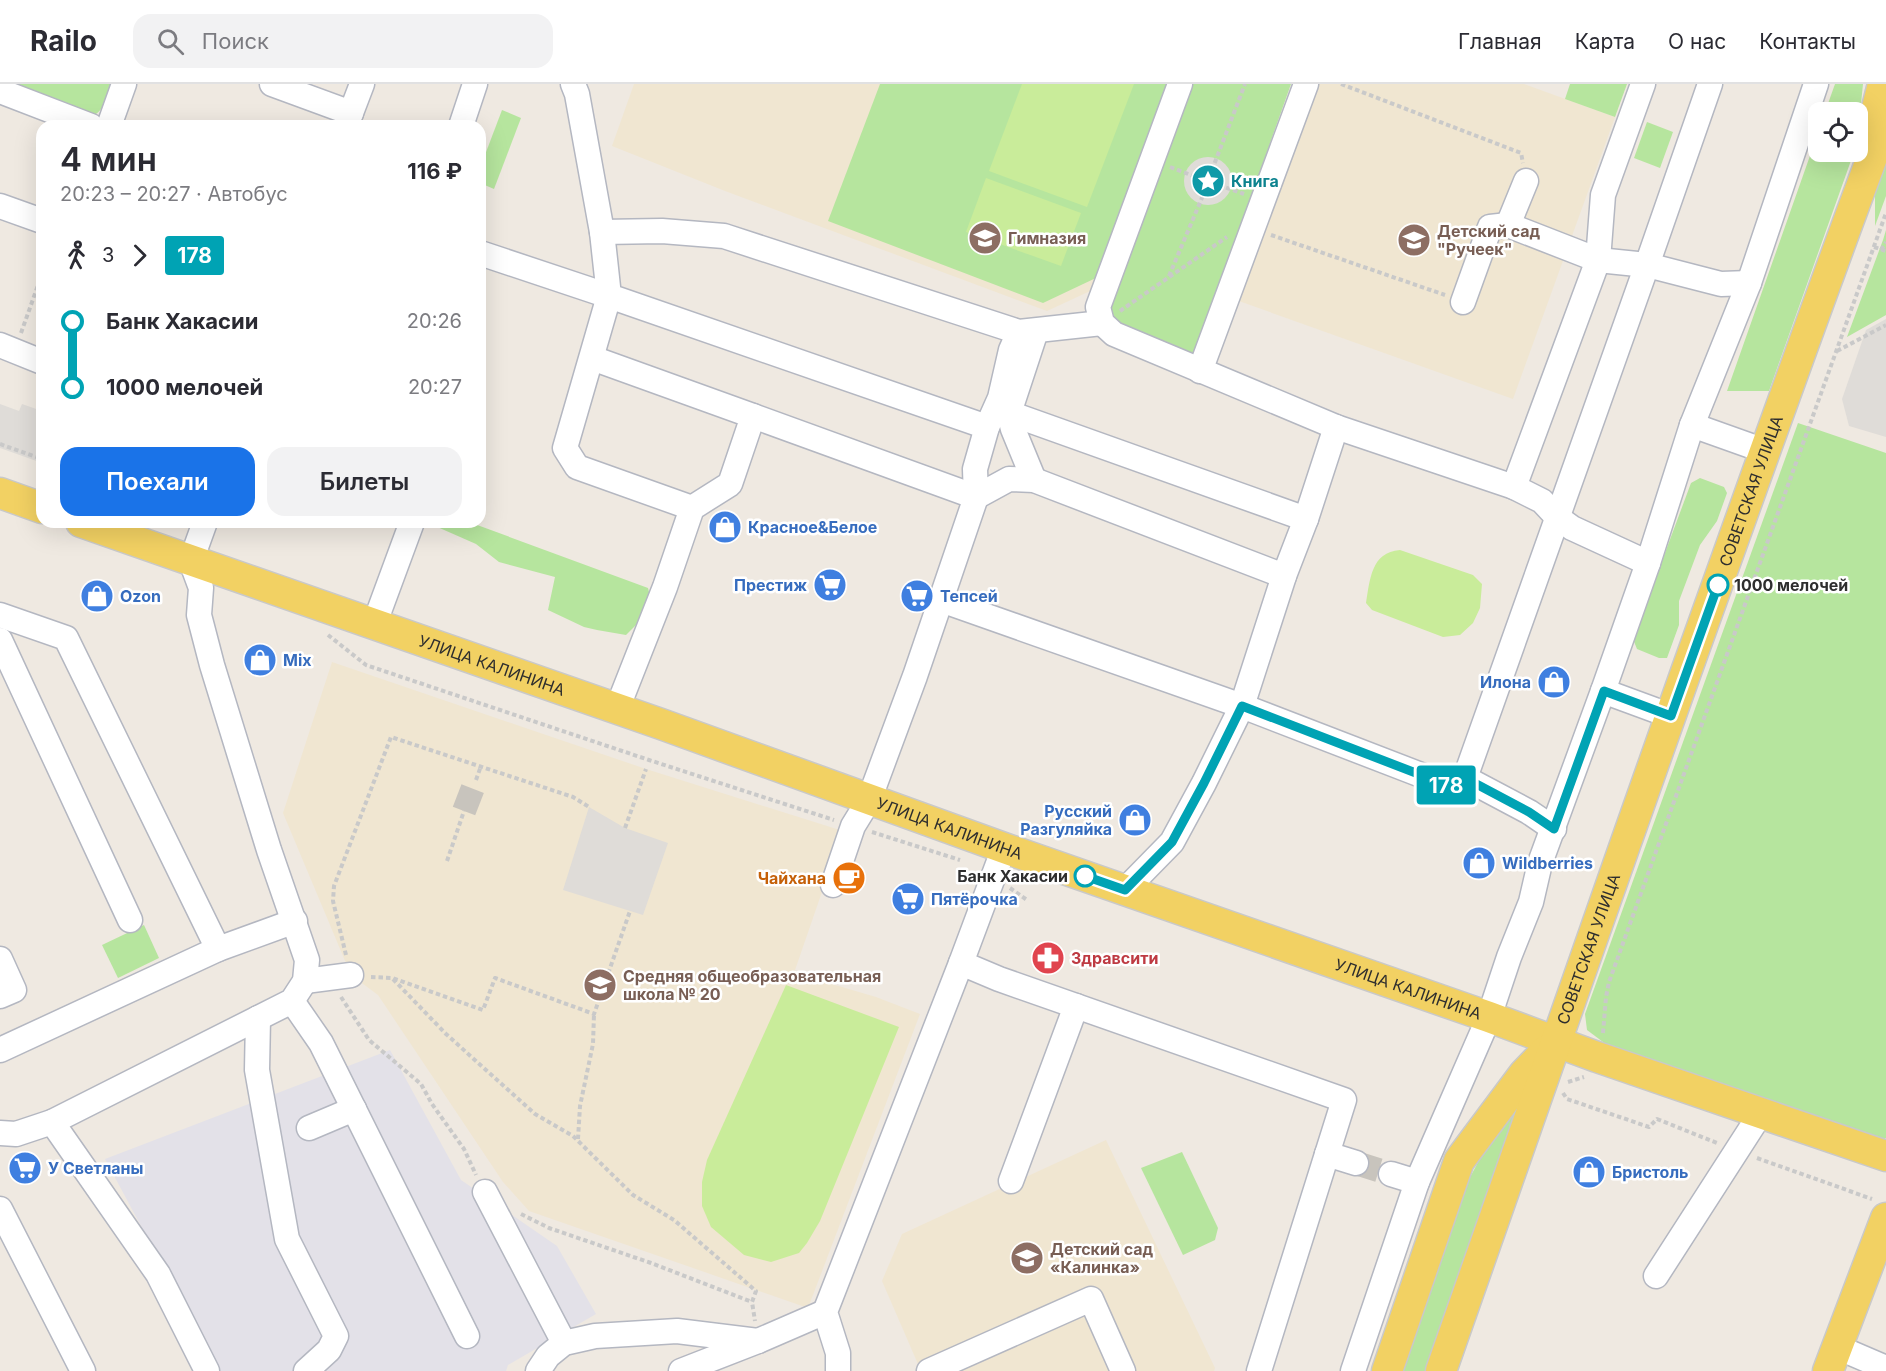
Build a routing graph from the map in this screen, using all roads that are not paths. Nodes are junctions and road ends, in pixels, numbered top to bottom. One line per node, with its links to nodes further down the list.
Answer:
1 (124, 84): 14 (street)
2 (272, 84): 15 (street)
3 (362, 84): 15 (street)
4 (475, 84): 16 (street)
5 (573, 84): 23 (street)
6 (1180, 84): 30 (street)
7 (1306, 84): 35 (street)
8 (1643, 84): 25 (street)
9 (1710, 84): 26 (street)
10 (1816, 84): 27 (street)
11 (1883, 84): 20 (main road, СОВЕТСКАЯ УЛИЦА)
12 (0, 91): 13 (street)
13 (75, 120)
14 (111, 120)
15 (349, 120)
16 (463, 120)
17 (1886, 120): 20 (main road, СОВЕТСКАЯ УЛИЦА)
18 (1526, 181): 22 (street)
19 (0, 206): 21 (street)
20 (1851, 213): 41 (main road, СОВЕТСКАЯ УЛИЦА)
21 (36, 219)
22 (1508, 225): 25 (street); 29 (street)
23 (602, 232): 28 (street); 31 (street)
24 (486, 255): 28 (street)
25 (1598, 260): 26 (street); 43 (street)
26 (1647, 265): 27 (street); 48 (street)
27 (1749, 283): 38 (street)
28 (609, 296): 33 (street); 40 (street)
29 (1463, 302)
30 (1102, 323): 31 (street); 35 (street)
31 (1027, 332): 36 (street); 40 (street)
32 (7, 348): 34 (street)
33 (592, 358): 37 (street); 47 (street)
34 (36, 360)
35 (1200, 371): 39 (street)
36 (1009, 413): 42 (street); 49 (street)
37 (753, 416): 45 (street); 47 (street)
38 (1692, 425): 41 (street); 54 (street)
39 (1336, 427): 43 (street); 49 (street)
40 (987, 428): 45 (street)
41 (1765, 451): 63 (main road, СОВЕТСКАЯ УЛИЦА)
42 (1034, 480): 45 (street); 55 (street)
43 (1514, 487): 48 (street)
44 (0, 493): 46 (main road)
45 (976, 497): 56 (street)
46 (36, 506)
47 (692, 508): 62 (street)
48 (1557, 517): 54 (street); 64 (street)
49 (1306, 519): 55 (street)
50 (98, 528): 53 (main road, УЛИЦА КАЛИНИНА)
51 (203, 528): 53 (street)
52 (410, 528): 58 (street)
53 (191, 561): 58 (main road, УЛИЦА КАЛИНИНА); 71 (street)
54 (1648, 563): 60 (street)
55 (1284, 576): 61 (street)
56 (941, 600): 61 (street); 65 (street)
57 (0, 615): 72 (street)
58 (374, 625): 62 (main road, УЛИЦА КАЛИНИНА)
59 (0, 640): 70 (street)
60 (1604, 691): 63 (street); 66 (street)
61 (1242, 706): 64 (street); 69 (street)
62 (618, 709): 65 (main road, УЛИЦА КАЛИНИНА)
63 (1671, 716): 82 (main road, СОВЕТСКАЯ УЛИЦА)
64 (1465, 778): 66 (street)
65 (869, 800): 67 (main road, УЛИЦА КАЛИНИНА); 68 (street)
66 (1554, 829): 80 (street)
67 (1004, 848): 69 (main road, УЛИЦА КАЛИНИНА); 74 (street)
68 (833, 885)
69 (1125, 890): 80 (main road, УЛИЦА КАЛИНИНА)
70 (130, 920)
71 (295, 921): 72 (street); 76 (street)
72 (218, 949): 83 (street)
73 (0, 959): 77 (street)
74 (961, 963): 79 (street); 99 (street)
75 (340, 976): 76 (street)
76 (305, 981): 78 (street)
77 (0, 996)
78 (292, 1001): 81 (street); 84 (street)
79 (1076, 1006): 89 (street); 93 (street)
80 (1489, 1017): 82 (main road, УЛИЦА КАЛИНИНА); 94 (street)
81 (258, 1018): 86 (street); 107 (street)
82 (1555, 1041): 85 (main road, УЛИЦА КАЛИНИНА); 115 (main road, СОВЕТСКАЯ УЛИЦА); 116 (main road, СОВЕТСКАЯ УЛИЦА)
83 (0, 1050)
84 (354, 1109): 87 (street); 100 (street)
85 (1761, 1113): 90 (main road, УЛИЦА КАЛИНИНА); 98 (street)
86 (52, 1122): 88 (street); 106 (street)
87 (309, 1128)
88 (0, 1133)
89 (1327, 1154): 91 (street); 113 (street)
90 (1886, 1156)
91 (1356, 1163)
92 (1390, 1174): 94 (street)
93 (1011, 1181)
94 (1417, 1182): 114 (street)
95 (485, 1192): 102 (street)
96 (0, 1209): 105 (street)
97 (1881, 1209): 103 (main road)
98 (1656, 1276)
99 (825, 1311): 101 (street); 110 (street)
100 (467, 1336)
101 (759, 1341): 102 (street); 109 (street)
102 (564, 1342): 108 (street)
103 (1832, 1359): 104 (street)
104 (1886, 1368)
105 (82, 1371)
106 (207, 1371)
107 (306, 1371)
108 (538, 1371)
109 (681, 1371)
110 (838, 1371)
111 (929, 1371): 112 (street)
112 (1124, 1371)
113 (1259, 1371)
114 (1353, 1371)
115 (1387, 1371)
116 (1441, 1371)

